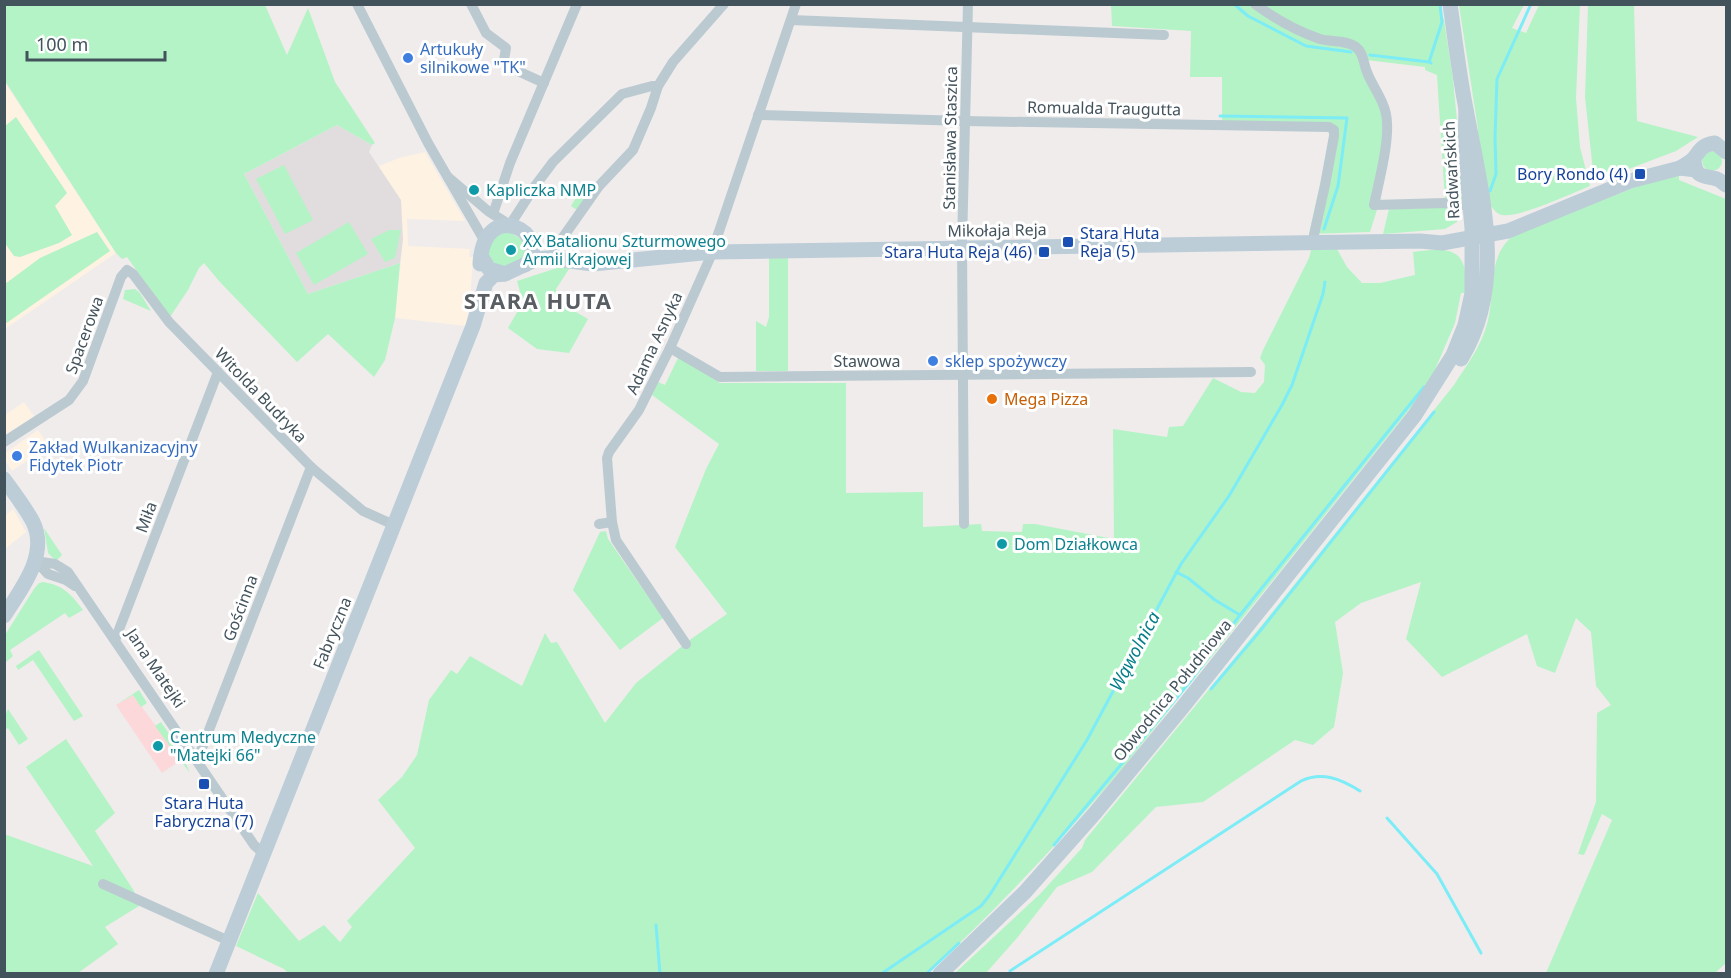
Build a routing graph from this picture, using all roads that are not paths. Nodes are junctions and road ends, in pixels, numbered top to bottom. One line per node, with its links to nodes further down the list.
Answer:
1 (357, 4): 19 (street)
2 (471, 4): 12 (street)
3 (577, 4): 12 (street)
4 (724, 4): 13 (street)
5 (796, 4): 9 (street, Adama Asnyka)
6 (968, 4): 10 (street, Stanisława Staszica)
7 (1255, 4): 20 (street)
8 (1450, 4): 25 (street, Radwańskich)
9 (791, 20): 10 (street); 14 (street, Adama Asnyka)
10 (968, 27): 11 (street); 15 (street, Stanisława Staszica)
11 (1164, 35)
12 (544, 83): 22 (street)
13 (658, 86): 23 (street); 33 (street)
14 (758, 115): 15 (street, Romualda Traugutta); 32 (street, Adama Asnyka)
15 (964, 121): 30 (street, Romualda Traugutta); 31 (street, Stanisława Staszica)
16 (1724, 142): 17 (street)
17 (1690, 165): 18 (street); 21 (street, Mikołaja Reja)
18 (1724, 176)
19 (448, 177): 22 (street); 27 (street)
20 (1462, 205)
21 (1558, 210): 24 (street, Mikołaja Reja); 25 (street, Mikołaja Reja)
22 (493, 214): 23 (street)
23 (510, 225): 26 (street); 27 (street)
24 (1508, 231): 25 (street, Mikołaja Reja); 36 (street)
25 (1479, 232): 28 (street, Mikołaja Reja); 29 (street, Mikołaja Reja); 36 (street, Radwańskich)
26 (528, 236): 33 (street); 35 (street)
27 (484, 240): 34 (street)
28 (1420, 241): 29 (street, Mikołaja Reja); 30 (street, Mikołaja Reja)
29 (1442, 243): 36 (street)
30 (1312, 244): 31 (street, Mikołaja Reja)
31 (962, 249): 32 (street, Mikołaja Reja); 43 (street, Stanisława Staszica)
32 (712, 252): 33 (street, Mikołaja Reja); 40 (street, Adama Asnyka)
33 (550, 254): 35 (street)
34 (481, 256): 38 (street); 39 (street, Fabryczna)
35 (525, 265): 38 (street)
36 (1480, 270): 60 (street, Obwodnica Południowa)
37 (124, 273): 41 (street, Witolda Budryka); 44 (street, Spacerowa)
38 (504, 274): 39 (street, Fabryczna)
39 (478, 305): 50 (street, Fabryczna)
40 (670, 348): 43 (street, Stawowa); 47 (street, Adama Asnyka)
41 (218, 372): 45 (street, Witolda Budryka); 53 (street, Miła)
42 (1251, 372): 43 (street, Stawowa)
43 (965, 375): 49 (street, Stanisława Staszica)
44 (4, 442)
45 (311, 467): 50 (street, Witolda Budryka); 55 (street, Gościnna)
46 (4, 480): 51 (street)
47 (612, 522): 48 (street); 54 (street, Adama Asnyka)
48 (599, 524)
49 (964, 524)
50 (394, 525): 56 (street, Fabryczna)
51 (35, 561): 52 (street); 53 (street, Jana Matejki)
52 (4, 616)
53 (115, 640): 55 (street, Jana Matejki)
54 (686, 644)
55 (197, 761): 56 (street, Jana Matejki)
56 (264, 854): 58 (street, Fabryczna)
57 (103, 884): 58 (street)
58 (229, 940): 59 (street, Fabryczna)
59 (216, 974)
60 (940, 974)

